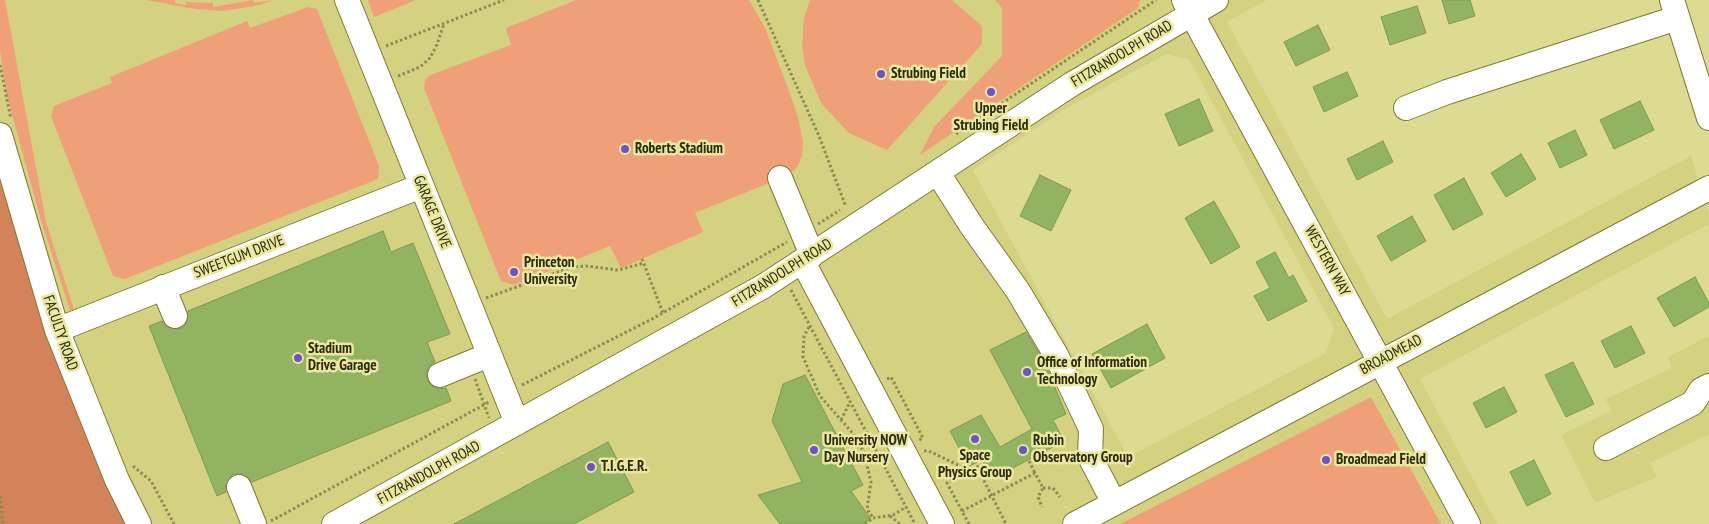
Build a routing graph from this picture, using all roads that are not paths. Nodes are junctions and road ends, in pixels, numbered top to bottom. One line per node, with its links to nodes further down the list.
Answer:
1 (347, 0): 10 (street, GARAGE DRIVE)
2 (1216, 0): 3 (street, FITZRANDOLPH ROAD)
3 (1179, 5): 8 (street, FITZRANDOLPH ROAD); 17 (street, WESTERN WAY)
4 (1675, 9): 5 (street); 6 (street)
5 (1406, 108)
6 (1709, 118)
7 (0, 135): 15 (street, FACULTY ROAD)
8 (938, 173): 12 (street, FITZRANDOLPH ROAD); 23 (street)
9 (780, 178): 12 (street)
10 (421, 186): 13 (street, SWEETGUM DRIVE); 16 (street, GARAGE DRIVE)
11 (1709, 188): 17 (street, BROADMEAD)
12 (808, 259): 20 (street, FITZRANDOLPH ROAD); 27 (street)
13 (163, 287): 14 (street); 15 (street, SWEETGUM DRIVE)
14 (175, 316)
15 (57, 330): 24 (street, FACULTY ROAD)
16 (489, 355): 18 (street); 20 (street, GARAGE DRIVE)
17 (1381, 361): 23 (street, BROADMEAD); 29 (street, WESTERN WAY)
18 (440, 375)
19 (1709, 386): 21 (street)
20 (517, 423): 26 (street, FITZRANDOLPH ROAD)
21 (1606, 448)
22 (239, 487): 25 (street)
23 (1114, 503): 28 (street, BROADMEAD)
24 (138, 524)
25 (254, 524)
26 (334, 524)
27 (942, 524)
28 (1075, 524)
29 (1468, 524)

